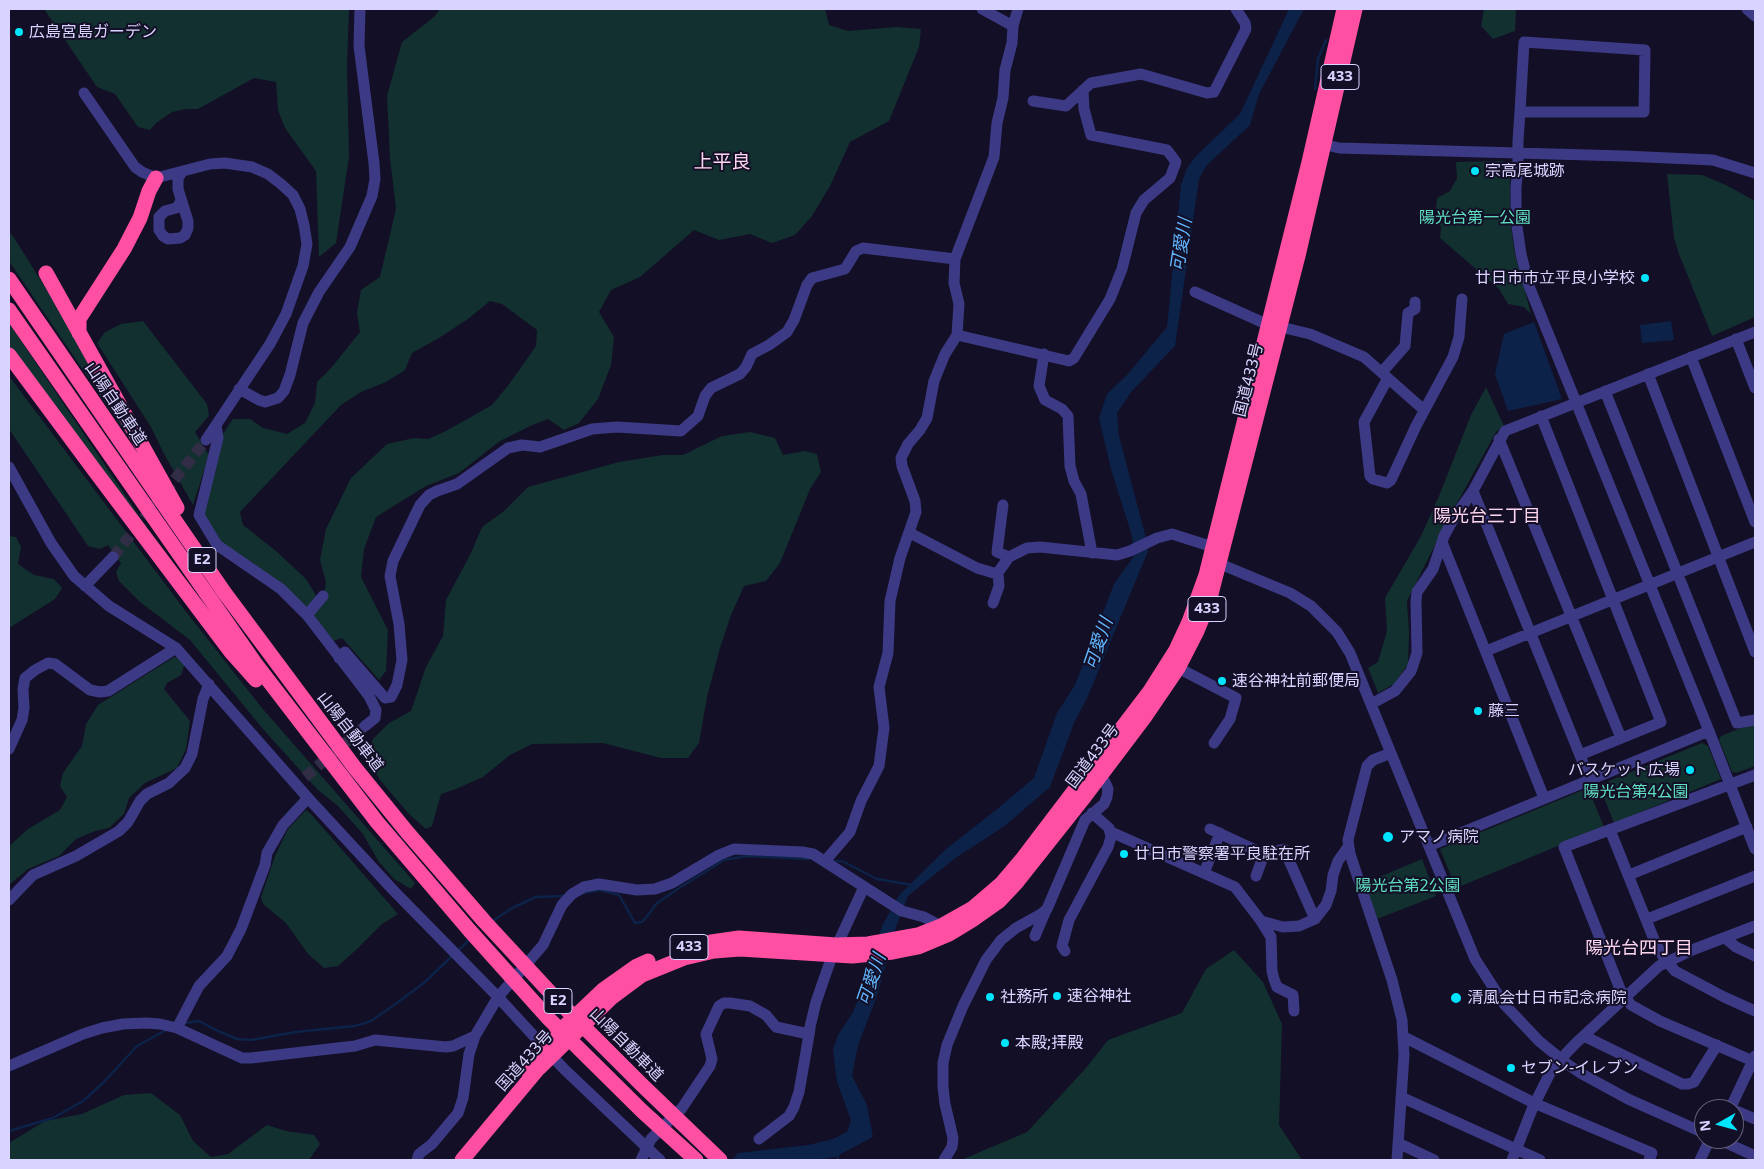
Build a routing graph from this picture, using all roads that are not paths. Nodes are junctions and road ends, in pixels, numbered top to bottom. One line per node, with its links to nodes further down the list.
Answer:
1 (360, 9): 39 (street)
2 (982, 9): 9 (street)
3 (1018, 9): 9 (street)
4 (1236, 9): 10 (street)
5 (1344, 9): 14 (highway, 国道433号 / 433)
6 (1355, 9): 14 (highway, 国道433号 / 433)
7 (1747, 9): 8 (street)
8 (1755, 16)
9 (1013, 26): 20 (street)
10 (1083, 90): 12 (street); 33 (street)
11 (84, 93): 18 (street)
12 (1033, 100)
13 (1520, 112): 13 (street); 15 (street)
14 (1319, 144): 15 (street); 28 (highway, 国道433号 / 433)
15 (1518, 153): 17 (street); 41 (street)
16 (182, 172): 18 (street); 19 (street); 39 (street)
17 (1755, 173)
18 (156, 178): 25 (highway); 30 (highway)
19 (180, 199)
20 (955, 260): 31 (street); 73 (street)
21 (46, 273): 25 (highway)
22 (9, 279): 76 (highway, 山陽自動車道 / E2)
23 (1196, 292): 28 (street)
24 (1462, 299): 42 (street)
25 (60, 300): 30 (highway)
26 (1415, 302): 37 (street)
27 (9, 310): 89 (highway, 山陽自動車道 / E2)
28 (1274, 326): 37 (street); 54 (highway, 国道433号 / 433); 59 (highway, 国道433号 / 433)
29 (1755, 332): 32 (street)
30 (80, 333): 76 (highway)
31 (957, 335): 33 (street); 51 (street)
32 (1736, 340): 35 (street); 38 (street)
33 (1044, 354): 55 (street)
34 (9, 355): 89 (highway)
35 (1691, 357): 36 (street); 50 (street)
36 (1648, 374): 40 (street); 56 (street)
37 (1385, 375): 42 (street); 42 (street)
38 (1755, 388)
39 (239, 389): 44 (street)
40 (1605, 391): 41 (street); 61 (street)
41 (1576, 402): 43 (street); 62 (street)
42 (1424, 410)
43 (1542, 416): 45 (street); 65 (street)
44 (216, 426): 46 (street); 67 (street)
45 (1499, 439): 48 (street); 68 (street)
46 (206, 440)
47 (9, 467): 63 (street)
48 (1474, 491): 52 (street); 69 (street)
49 (1003, 505): 58 (street)
50 (1755, 522)
51 (910, 533): 60 (street); 101 (street)
52 (1442, 542): 71 (street); 77 (street)
53 (1755, 542): 56 (street)
54 (1213, 548): 55 (street); 59 (street); 86 (highway, 国道433号 / 433)
55 (1092, 553): 58 (street)
56 (1718, 556): 61 (street); 72 (street)
57 (113, 557): 63 (street)
58 (1009, 557): 60 (street)
59 (1222, 568): 77 (street); 86 (highway, 国道433号 / 433)
60 (998, 573): 66 (street)
61 (1677, 573): 62 (street); 78 (street)
62 (1649, 585): 65 (street); 80 (street)
63 (85, 586): 70 (street)
64 (323, 596): 67 (street)
65 (1613, 599): 68 (street); 81 (street)
66 (993, 603)
67 (307, 615): 73 (street)
68 (1572, 616): 69 (street); 81 (street)
69 (1531, 633): 71 (street); 85 (street)
70 (176, 648): 75 (street); 83 (street)
71 (1486, 651): 92 (street)
72 (1755, 652)
73 (339, 658): 79 (street)
74 (1184, 671): 82 (street)
75 (209, 684): 91 (street); 107 (street)
76 (300, 696): 151 (highway, 山陽自動車道 / E2)
77 (1371, 704): 84 (street)
78 (1755, 720)
79 (365, 726)
80 (1709, 731): 88 (street); 90 (street)
81 (1621, 738): 85 (street)
82 (1214, 743)
83 (9, 749)
84 (1391, 753): 97 (street); 98 (street)
85 (1580, 755): 88 (street)
86 (1095, 772): 93 (street); 112 (highway, 国道433号 / 433); 116 (highway, 国道433号 / 433)
87 (1755, 775): 90 (street)
88 (1590, 780): 92 (street)
89 (345, 781): 150 (highway, 山陽自動車道 / E2)
90 (1730, 784): 94 (street); 95 (street)
91 (308, 798): 121 (street); 125 (street)
92 (1544, 798): 98 (street)
93 (1092, 813): 96 (street); 108 (street)
94 (1747, 828): 99 (street); 103 (street)
95 (1610, 830): 103 (street); 122 (street)
96 (1111, 832): 102 (street); 118 (street)
97 (1348, 846): 109 (street); 129 (street)
98 (1429, 846): 132 (street)
99 (1755, 849)
100 (1264, 854): 102 (street); 104 (street); 109 (street)
101 (824, 861): 106 (street); 121 (street)
102 (1204, 873): 111 (street)
103 (1629, 875): 110 (street)
104 (1256, 876)
105 (1755, 876): 110 (street)
106 (864, 886): 112 (street); 117 (street)
107 (9, 900)
108 (1047, 909): 114 (street); 152 (street)
109 (1315, 919): 111 (street)
110 (1646, 920): 120 (street)
111 (1262, 921): 123 (street)
112 (941, 926): 116 (highway, 国道433号 / 433)
113 (1755, 926): 115 (street)
114 (1035, 936)
115 (1725, 938): 119 (street); 120 (street)
116 (894, 946): 117 (highway, 国道433号 / 433)
117 (834, 950): 126 (street); 131 (highway, 国道433号 / 433)
118 (1065, 951)
119 (1755, 956)
120 (1667, 962): 122 (street); 124 (street)
121 (498, 997): 127 (street); 131 (street)
122 (1626, 997): 128 (street); 130 (street)
123 (1294, 1011)
124 (1755, 1011)
125 (177, 1028): 127 (street); 134 (street)
126 (810, 1029): 139 (street); 141 (street)
127 (475, 1036): 145 (street)
128 (1584, 1036): 130 (street); 132 (street)
129 (1404, 1037): 135 (street); 137 (street)
130 (1717, 1045): 133 (street)
131 (547, 1052): 141 (street); 146 (highway, 国道433号 / 433); 147 (highway, 国道433号 / 433)
132 (1560, 1059): 137 (street); 138 (street)
133 (1754, 1059): 136 (street)
134 (9, 1066)
135 (1401, 1097): 140 (street); 143 (street)
136 (1736, 1099)
137 (1534, 1103): 143 (street); 156 (street)
138 (1694, 1128)
139 (758, 1139)
140 (1398, 1143): 153 (street); 154 (street)
141 (647, 1148): 148 (street); 149 (street)
142 (1740, 1149): 144 (street)
143 (1514, 1155): 155 (street)
144 (1755, 1156)
145 (417, 1160)
146 (458, 1160)
147 (462, 1160)
148 (642, 1160)
149 (660, 1160)
150 (696, 1160)
151 (720, 1160)
152 (944, 1160)
153 (1397, 1160)
154 (1434, 1160)
155 (1540, 1160)
156 (1649, 1160)

